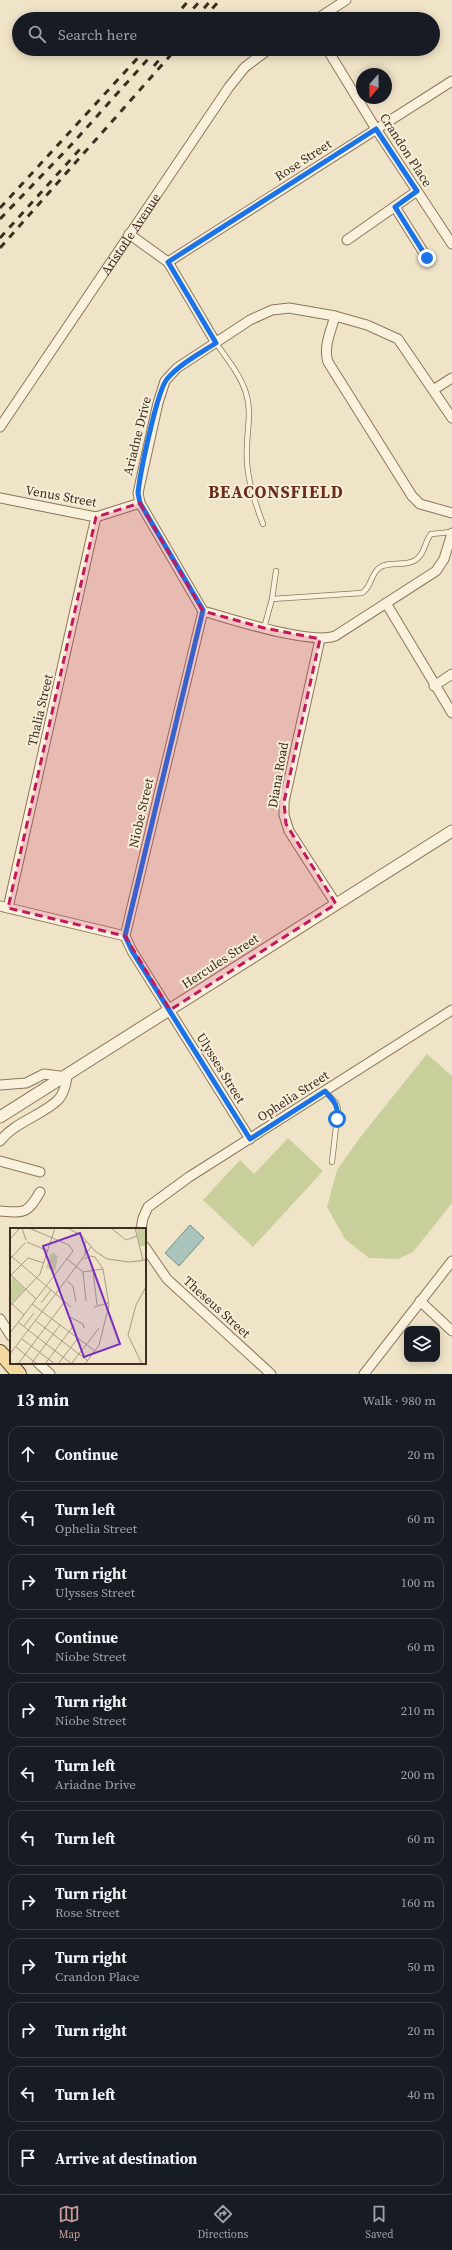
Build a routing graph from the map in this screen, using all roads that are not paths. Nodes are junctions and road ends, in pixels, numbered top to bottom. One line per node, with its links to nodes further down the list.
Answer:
1 (346, 0): 2 (street)
2 (328, 12)
3 (260, 56): 10 (street, Aristotle Avenue)
4 (331, 56): 6 (street, Crandon Place)
5 (452, 81): 6 (street, Rose Street)
6 (376, 129): 7 (street, Crandon Place); 14 (street, Rose Street)
7 (417, 191): 8 (street); 9 (street, Crandon Place)
8 (395, 207): 11 (street); 13 (street)
9 (448, 231): 12 (street, Crandon Place)
10 (129, 234): 14 (street); 20 (street, Aristotle Avenue)
11 (347, 240)
12 (452, 244)
13 (427, 258)
14 (168, 262): 16 (street)
15 (335, 316): 16 (street, Ariadne Drive); 18 (street, Ariadne Drive); 23 (street)
16 (216, 343): 22 (street, Ariadne Drive); 25 (lane)
17 (452, 378): 18 (street)
18 (433, 390): 19 (street, Ariadne Drive)
19 (452, 418)
20 (0, 426)
21 (0, 498): 24 (street, Venus Street)
22 (140, 503): 24 (street, Venus Street); 30 (street, Ariadne Drive)
23 (452, 513)
24 (96, 517): 38 (street, Thalia Street)
25 (263, 524)
26 (452, 533): 28 (lane); 29 (street)
27 (276, 571): 28 (lane)
28 (272, 599): 31 (lane)
29 (386, 603): 32 (street); 34 (street)
30 (203, 610): 31 (street); 39 (street, Niobe Street)
31 (264, 628): 32 (street)
32 (320, 639): 37 (street, Diana Road)
33 (452, 674): 34 (street)
34 (434, 686): 35 (street)
35 (452, 713)
36 (452, 831): 37 (street, Hercules Street)
37 (336, 904): 40 (street, Hercules Street)
38 (4, 907): 39 (street)
39 (125, 936): 40 (street)
40 (170, 1010): 42 (street, Hercules Street); 46 (street, Ulysses Street)
41 (452, 1010): 44 (street, Ophelia Street)
42 (67, 1077): 43 (street); 45 (street, Hercules Street); 47 (street)
43 (0, 1085)
44 (325, 1091): 46 (street, Ophelia Street); 49 (lane)
45 (1, 1117)
46 (250, 1139): 53 (street, Ophelia Street)
47 (0, 1142)
48 (0, 1161): 50 (street)
49 (332, 1162)
50 (40, 1172)
51 (40, 1192): 52 (street)
52 (0, 1211)
53 (141, 1228)
54 (146, 1249): 64 (street, Theseus Street)
55 (452, 1261): 56 (street)
56 (420, 1301): 58 (street); 65 (street)
57 (0, 1320): 59 (street)
58 (452, 1331)
59 (10, 1335)
60 (0, 1352): 62 (main road)
61 (39, 1364): 63 (street)
62 (18, 1374)
63 (50, 1374)
64 (271, 1374)
65 (364, 1374)

